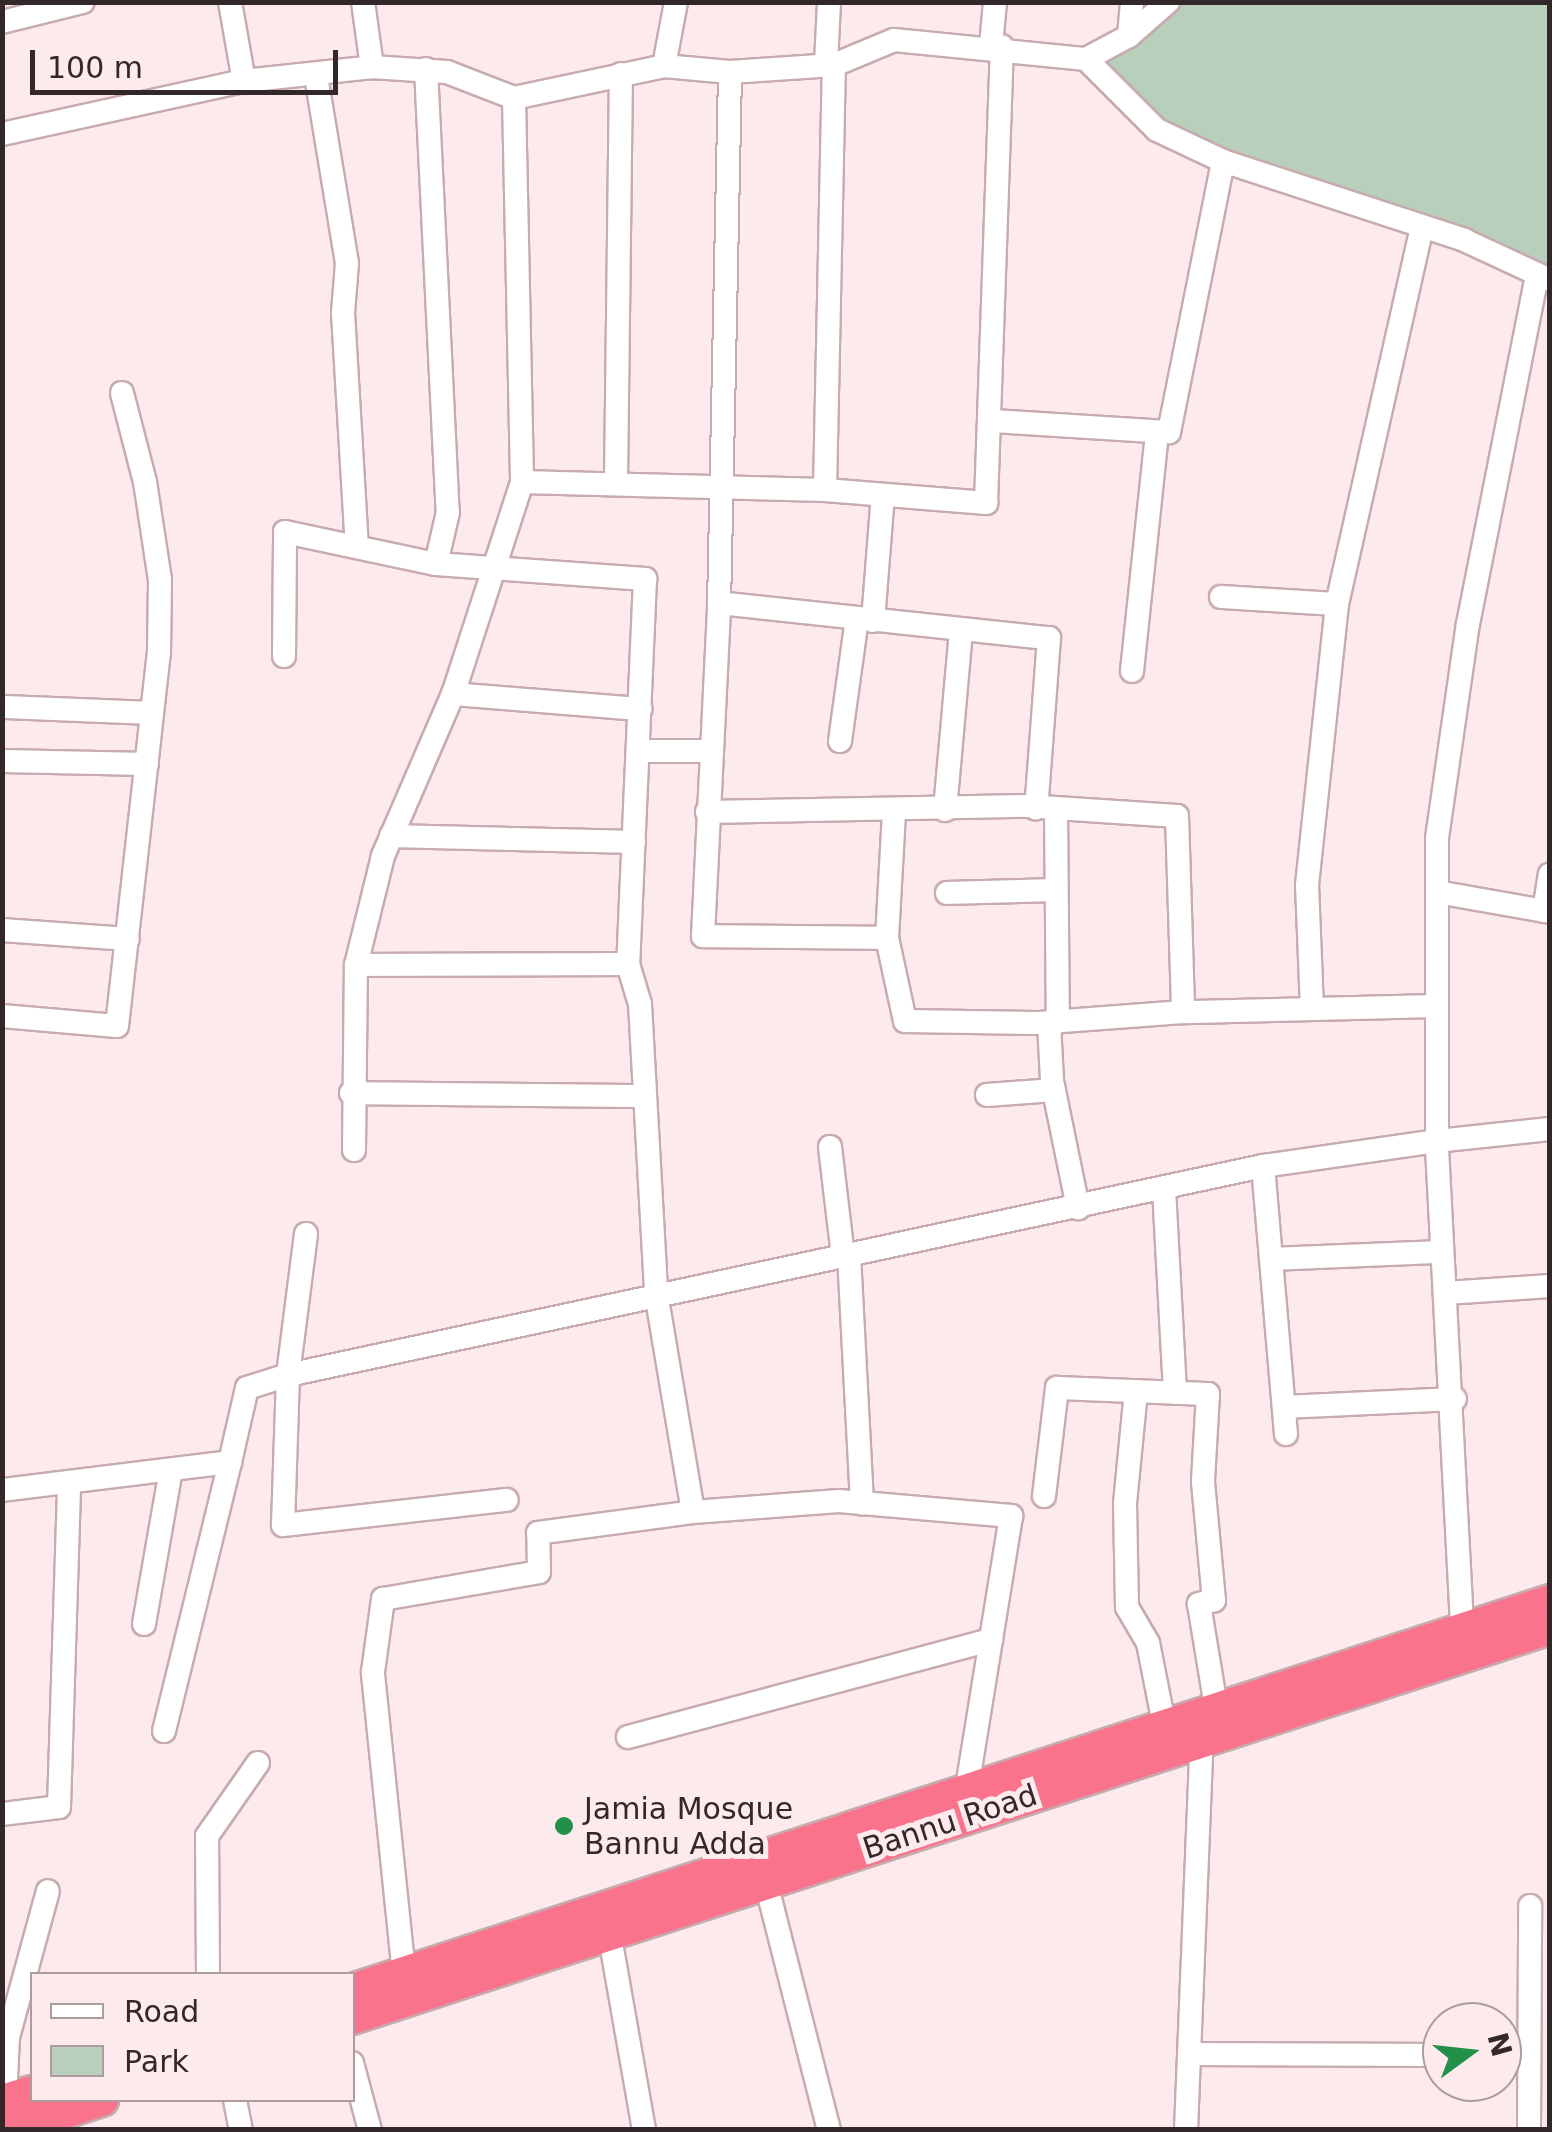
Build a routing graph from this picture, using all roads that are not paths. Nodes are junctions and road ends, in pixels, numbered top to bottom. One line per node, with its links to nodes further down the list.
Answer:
1 (83, 2): 9 (street)
2 (230, 2): 20 (street)
3 (363, 2): 15 (street)
4 (676, 2): 14 (street)
5 (829, 2): 13 (street)
6 (994, 2): 11 (street)
7 (1132, 2): 10 (street)
8 (1168, 2): 10 (street)
9 (2, 22)
10 (1129, 36): 12 (street)
11 (996, 46): 12 (street); 13 (street); 27 (street)
12 (1086, 59): 23 (street)
13 (830, 64): 17 (street); 32 (street)
14 (664, 66): 17 (street); 18 (street)
15 (372, 67): 16 (street); 19 (street)
16 (426, 69): 21 (street); 35 (street)
17 (730, 72): 31 (street)
18 (621, 74): 21 (street); 30 (street)
19 (316, 76): 20 (street); 34 (street)
20 (244, 81): 22 (street)
21 (514, 98): 29 (street)
22 (2, 134)
23 (1223, 161): 24 (street); 28 (street)
24 (1420, 230): 25 (street); 39 (street)
25 (1543, 278): 61 (street)
26 (122, 394): 47 (street)
27 (992, 421): 28 (street); 33 (street)
28 (1156, 433): 43 (street)
29 (522, 482): 30 (street); 36 (street)
30 (616, 482): 31 (street)
31 (722, 486): 32 (street); 38 (street)
32 (826, 490): 33 (street)
33 (883, 495): 40 (street)
34 (357, 546): 35 (street); 42 (street)
35 (436, 564): 36 (street)
36 (495, 569): 44 (street); 46 (street)
37 (1221, 597): 39 (street)
38 (719, 603): 40 (street); 50 (street)
39 (1336, 604): 70 (street)
40 (865, 620): 41 (street); 48 (street)
41 (961, 632): 53 (street); 54 (street)
42 (284, 656)
43 (1132, 671)
44 (452, 694): 46 (street); 57 (street)
45 (5, 706): 47 (street)
46 (640, 709): 49 (street)
47 (152, 713): 52 (street)
48 (840, 741)
49 (638, 751): 50 (street); 58 (street)
50 (711, 751): 55 (street)
51 (2, 761): 52 (street)
52 (146, 764): 66 (street)
53 (1046, 809): 54 (street); 60 (street); 71 (street)
54 (945, 810): 56 (street)
55 (708, 812): 56 (street); 65 (street)
56 (894, 812): 65 (street)
57 (391, 836): 58 (street); 68 (street)
58 (634, 842): 67 (street)
59 (1550, 874): 63 (street)
60 (1056, 890): 62 (street); 73 (street)
61 (1436, 892): 63 (street); 69 (street)
62 (947, 893)
63 (1547, 912)
64 (2, 930): 66 (street)
65 (886, 938): 73 (street)
66 (128, 939): 72 (street)
67 (628, 964): 68 (street); 77 (street)
68 (356, 965): 75 (street)
69 (1437, 1006): 70 (street); 79 (street)
70 (1312, 1009): 71 (street)
71 (1184, 1012): 73 (street)
72 (2, 1016)
73 (1053, 1022): 74 (street)
74 (1054, 1090): 76 (street); 84 (street)
75 (351, 1093): 77 (street); 81 (street)
76 (987, 1095)
77 (644, 1096): 91 (street)
78 (1550, 1129): 79 (street)
79 (1438, 1141): 82 (street); 86 (street)
80 (830, 1148): 87 (street)
81 (354, 1150)
82 (1262, 1166): 83 (street); 88 (street)
83 (1164, 1188): 84 (street); 94 (street)
84 (1078, 1208): 87 (street)
85 (306, 1234): 92 (street)
86 (1442, 1252): 88 (street); 90 (street)
87 (846, 1256): 91 (street); 104 (street)
88 (1271, 1258): 96 (street)
89 (1550, 1286): 90 (street)
90 (1446, 1293): 95 (street)
91 (656, 1294): 92 (street); 105 (street)
92 (288, 1375): 98 (street); 103 (street)
93 (1136, 1391): 94 (street); 102 (street); 112 (street)
94 (1175, 1393): 111 (street)
95 (1455, 1400): 96 (street); 108 (street)
96 (1284, 1407): 97 (street)
97 (1286, 1434)
98 (230, 1462): 99 (street); 113 (street)
99 (171, 1470): 100 (street); 107 (street)
100 (69, 1483): 101 (street); 118 (street)
101 (2, 1490)
102 (1044, 1496)
103 (507, 1500)
104 (862, 1504): 105 (street); 110 (street)
105 (693, 1512): 124 (street)
106 (1550, 1601): 108 (highway, Bannu Road)
107 (144, 1624)
108 (1462, 1624): 111 (highway, Bannu Road)
109 (1550, 1628): 115 (highway, Bannu Road)
110 (991, 1640): 114 (street); 117 (street)
111 (1216, 1707): 112 (highway, Bannu Road)
112 (1164, 1724): 117 (highway, Bannu Road)
113 (164, 1731)
114 (628, 1738)
115 (1202, 1739): 119 (highway, Bannu Road); 127 (street)
116 (258, 1763): 123 (street)
117 (966, 1788): 124 (highway, Bannu Road)
118 (2, 1814)
119 (766, 1882): 122 (highway, Bannu Road); 138 (street)
120 (48, 1891): 134 (street)
121 (1530, 1906): 130 (street)
122 (610, 1937): 126 (highway, Bannu Road); 137 (street)
123 (208, 1972)
124 (404, 1974): 125 (highway, Bannu Road)
125 (355, 1989)
126 (355, 2017)
127 (1189, 2054): 128 (street); 139 (street)
128 (1422, 2054)
129 (1522, 2054): 130 (street)
130 (1529, 2054): 140 (street)
131 (355, 2074): 136 (street)
132 (72, 2102): 134 (highway)
133 (234, 2102): 135 (street)
134 (12, 2106)
135 (241, 2130)
136 (370, 2130)
137 (644, 2130)
138 (829, 2130)
139 (1186, 2130)
140 (1529, 2130)

